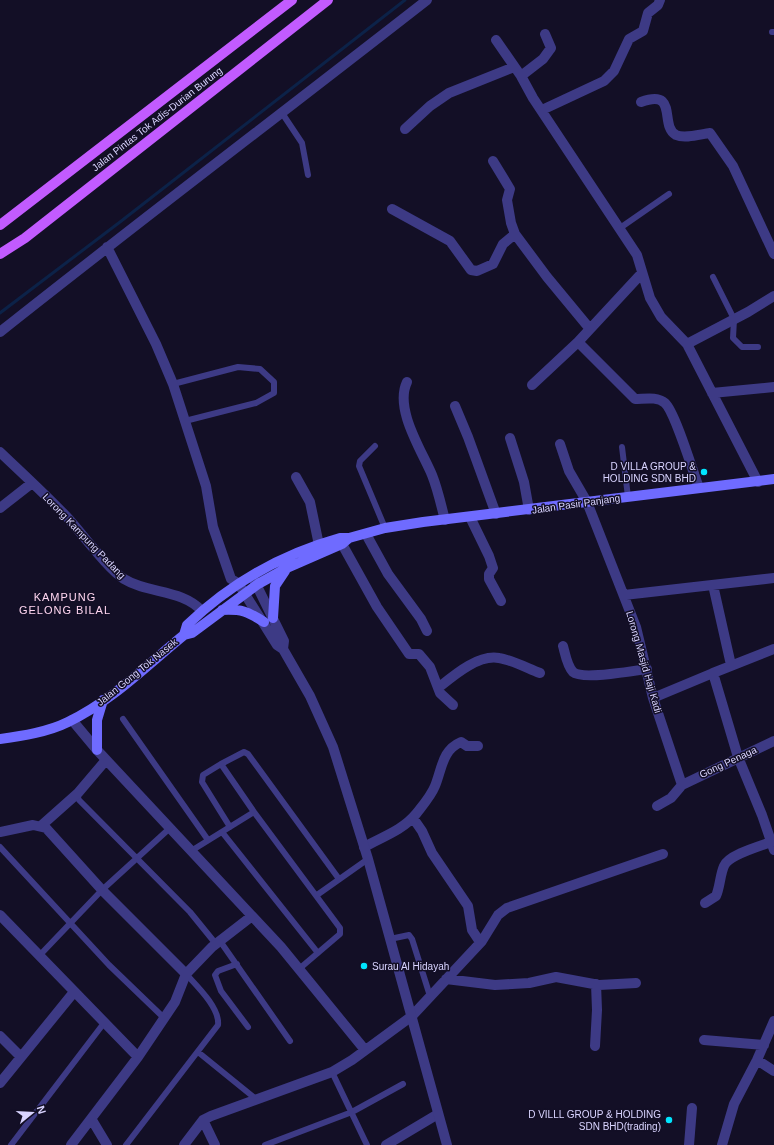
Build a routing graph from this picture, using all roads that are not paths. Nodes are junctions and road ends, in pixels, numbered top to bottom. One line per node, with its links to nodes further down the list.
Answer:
1 (292, 0): 17 (main road, Jalan Pintas Tok Adis-Durian Burung)
2 (328, 0): 21 (main road, Jalan Pintas Tok Adis-Durian Burung)
3 (427, 0): 11 (street)
4 (660, 0): 10 (street)
5 (545, 34): 8 (street)
6 (496, 40): 7 (street)
7 (514, 67): 8 (street); 12 (street)
8 (521, 76): 10 (street)
9 (641, 102): 22 (street)
10 (542, 110): 18 (street)
11 (282, 114): 14 (lane); 20 (street)
12 (406, 129)
13 (493, 161): 19 (street)
14 (308, 175)
15 (670, 194): 18 (lane)
16 (392, 209): 19 (street)
17 (0, 225)
18 (620, 228): 23 (street)
19 (515, 234): 27 (street)
20 (107, 247): 28 (street); 33 (street)
21 (0, 254)
22 (774, 254)
23 (642, 273): 27 (street); 30 (street)
24 (713, 277): 26 (lane)
25 (774, 296): 26 (street)
26 (734, 319): 30 (street); 31 (lane)
27 (590, 329): 29 (street)
28 (0, 332)
29 (578, 342): 34 (street); 48 (street)
30 (687, 344): 36 (street)
31 (758, 347)
32 (407, 382): 55 (street)
33 (173, 384): 38 (street); 38 (lane)
34 (532, 385)
35 (774, 387): 36 (street)
36 (712, 393): 46 (street)
37 (455, 406): 53 (street)
38 (185, 421): 63 (street)
39 (510, 438): 52 (street)
40 (560, 444): 50 (street, Lorong Masjid Haji Kadi)
41 (375, 446): 56 (lane)
42 (622, 447): 49 (lane)
43 (0, 452): 47 (street, Lorong Kampung Padang)
44 (296, 477): 59 (street)
45 (774, 479): 46 (main road, Jalan Pasir Panjang)
46 (758, 482): 48 (main road, Jalan Pasir Panjang)
47 (32, 483): 51 (street); 70 (street, Lorong Kampung Padang)
48 (699, 488): 49 (main road, Jalan Pasir Panjang)
49 (628, 497): 50 (main road, Jalan Pasir Panjang)
50 (587, 502): 52 (main road, Jalan Pasir Panjang); 67 (street, Lorong Masjid Haji Kadi)
51 (0, 508)
52 (529, 510): 53 (main road, Jalan Pasir Panjang)
53 (496, 514): 54 (main road, Jalan Pasir Panjang)
54 (470, 517): 55 (main road, Jalan Pasir Panjang); 68 (street)
55 (446, 520): 56 (main road, Jalan Pasir Panjang)
56 (382, 529): 57 (main road, Jalan Gong Tok Nasek)
57 (366, 534): 58 (main road, Jalan Gong Tok Nasek); 72 (street)
58 (346, 541): 59 (main road, Jalan Gong Tok Nasek); 60 (main road, Jalan Gong Tok Nasek); 80 (street)
59 (319, 545): 61 (main road, Jalan Gong Tok Nasek)
60 (288, 568): 65 (main road, Jalan Gong Tok Nasek); 71 (main road)
61 (251, 576): 63 (main road, Jalan Gong Tok Nasek); 65 (street)
62 (774, 578): 64 (street)
63 (238, 583): 66 (street); 70 (main road, Jalan Gong Tok Nasek)
64 (713, 584): 67 (street); 76 (street)
65 (256, 585): 66 (main road, Jalan Gong Tok Nasek); 71 (street)
66 (244, 593): 69 (main road, Jalan Gong Tok Nasek); 71 (street)
67 (624, 594): 77 (street, Lorong Masjid Haji Kadi)
68 (501, 601)
69 (222, 610): 71 (main road); 73 (main road, Jalan Gong Tok Nasek)
70 (202, 611): 73 (main road, Jalan Gong Tok Nasek)
71 (268, 620): 104 (street)
72 (427, 631)
73 (184, 634): 82 (main road, Jalan Gong Tok Nasek)
74 (563, 646): 77 (street)
75 (774, 648): 76 (street)
76 (731, 665): 78 (street)
77 (647, 669): 81 (street, Lorong Masjid Haji Kadi)
78 (714, 673): 81 (street); 90 (street)
79 (540, 674): 80 (street)
80 (438, 688): 83 (street)
81 (653, 698): 93 (street, Lorong Masjid Haji Kadi)
82 (103, 700): 85 (main road, Jalan Gong Tok Nasek); 89 (main road)
83 (453, 705)
84 (122, 719): 103 (lane)
85 (72, 720): 86 (main road, Jalan Gong Tok Nasek); 89 (street)
86 (0, 739)
87 (774, 741): 90 (street, Gong Penaga)
88 (478, 746): 97 (street)
89 (97, 750): 91 (street)
90 (738, 757): 93 (street, Gong Penaga); 105 (street)
91 (106, 760): 94 (street); 100 (street)
92 (221, 764): 96 (lane); 99 (lane); 111 (lane)
93 (682, 785): 95 (street)
94 (78, 792): 98 (street); 109 (lane)
95 (657, 806)
96 (254, 812): 99 (lane); 113 (lane)
97 (412, 818): 104 (street); 119 (street)
98 (42, 826): 101 (street); 112 (street)
99 (230, 827): 102 (lane)
100 (170, 828): 107 (street); 109 (lane)
101 (0, 832)
102 (222, 832): 103 (lane); 121 (lane)
103 (208, 840): 107 (lane)
104 (364, 846): 110 (street)
105 (773, 846): 114 (street)
106 (0, 847): 117 (lane)
107 (191, 851): 116 (street)
108 (663, 854): 119 (street)
109 (137, 858): 112 (lane); 120 (lane)
110 (368, 859): 111 (lane); 118 (street)
111 (339, 879): 113 (lane)
112 (102, 890): 117 (lane); 125 (street)
113 (317, 895): 121 (lane)
114 (705, 903)
115 (0, 916): 122 (street)
116 (252, 916): 120 (street); 124 (street)
117 (70, 924): 122 (lane); 132 (lane)
118 (390, 939): 130 (lane); 131 (street)
119 (480, 942): 126 (street)
120 (218, 943): 123 (lane); 125 (street)
121 (318, 953): 124 (lane)
122 (39, 956): 129 (street)
123 (237, 964): 135 (lane); 138 (lane)
124 (299, 969): 141 (street)
125 (186, 974): 132 (street); 142 (lane)
126 (446, 979): 128 (street); 130 (street)
127 (636, 983): 128 (street)
128 (596, 984): 140 (street)
129 (74, 992): 134 (street); 143 (street)
130 (430, 996): 131 (street)
131 (412, 1016): 141 (street); 153 (street)
132 (164, 1018): 144 (street)
133 (774, 1021): 139 (street)
134 (104, 1023): 144 (street); 156 (lane)
135 (248, 1027)
136 (0, 1036): 143 (street)
137 (704, 1040): 139 (street)
138 (290, 1041)
139 (764, 1045): 145 (street)
140 (595, 1046)
141 (365, 1050): 147 (street)
142 (198, 1052): 150 (lane); 159 (lane)
143 (21, 1057): 148 (street)
144 (138, 1057): 154 (street)
145 (757, 1060): 146 (street); 167 (street)
146 (774, 1071)
147 (332, 1072): 150 (street); 152 (lane)
148 (0, 1083)
149 (403, 1084): 152 (lane)
150 (256, 1099): 155 (street)
151 (692, 1108): 166 (street)
152 (352, 1112): 162 (lane); 163 (lane)
153 (438, 1114): 164 (street); 165 (street)
154 (92, 1120): 157 (street); 158 (street)
155 (203, 1120): 160 (street); 161 (street)
156 (11, 1145)
157 (71, 1145)
158 (107, 1145)
159 (126, 1145)
160 (184, 1145)
161 (215, 1145)
162 (265, 1145)
163 (368, 1145)
164 (386, 1145)
165 (446, 1145)
166 (688, 1145)
167 (722, 1145)

